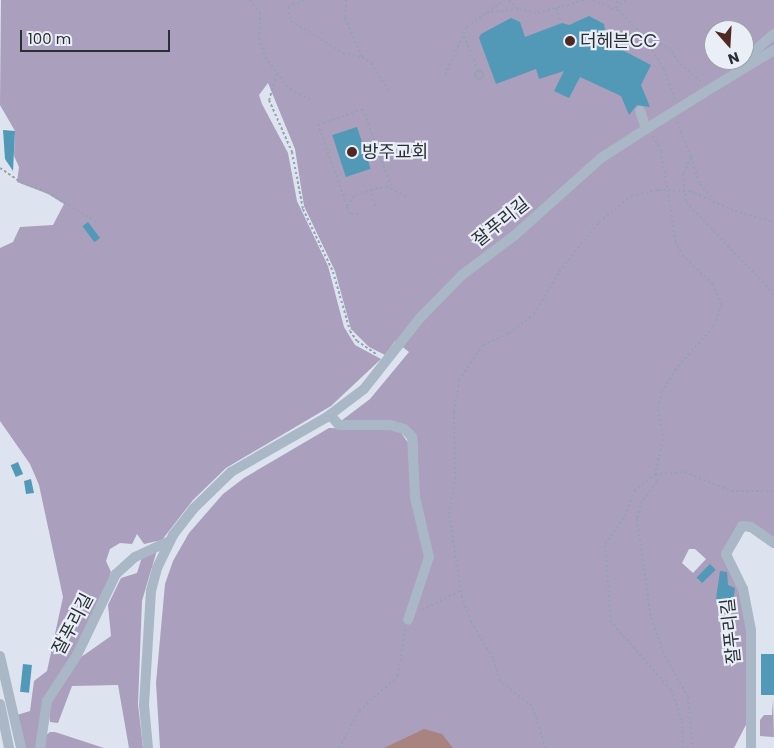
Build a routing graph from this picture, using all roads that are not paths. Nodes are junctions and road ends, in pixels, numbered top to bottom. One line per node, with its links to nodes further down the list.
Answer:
1 (774, 34): 3 (street, 잘푸리길)
2 (774, 50): 3 (street, 잘푸리길)
3 (711, 89): 5 (street, 잘푸리길, bridge)
4 (640, 111): 5 (street)
5 (649, 132): 6 (street, 잘푸리길)
6 (330, 415): 7 (street, 잘푸리길); 9 (street)
7 (170, 540): 14 (street, 잘푸리길); 15 (street, 잘푸리길)
8 (774, 543): 16 (street, 잘푸리길)
9 (408, 620)
10 (0, 656): 13 (street)
11 (0, 704): 12 (street)
12 (10, 748)
13 (21, 748)
14 (40, 748)
15 (148, 748)
16 (752, 748)

